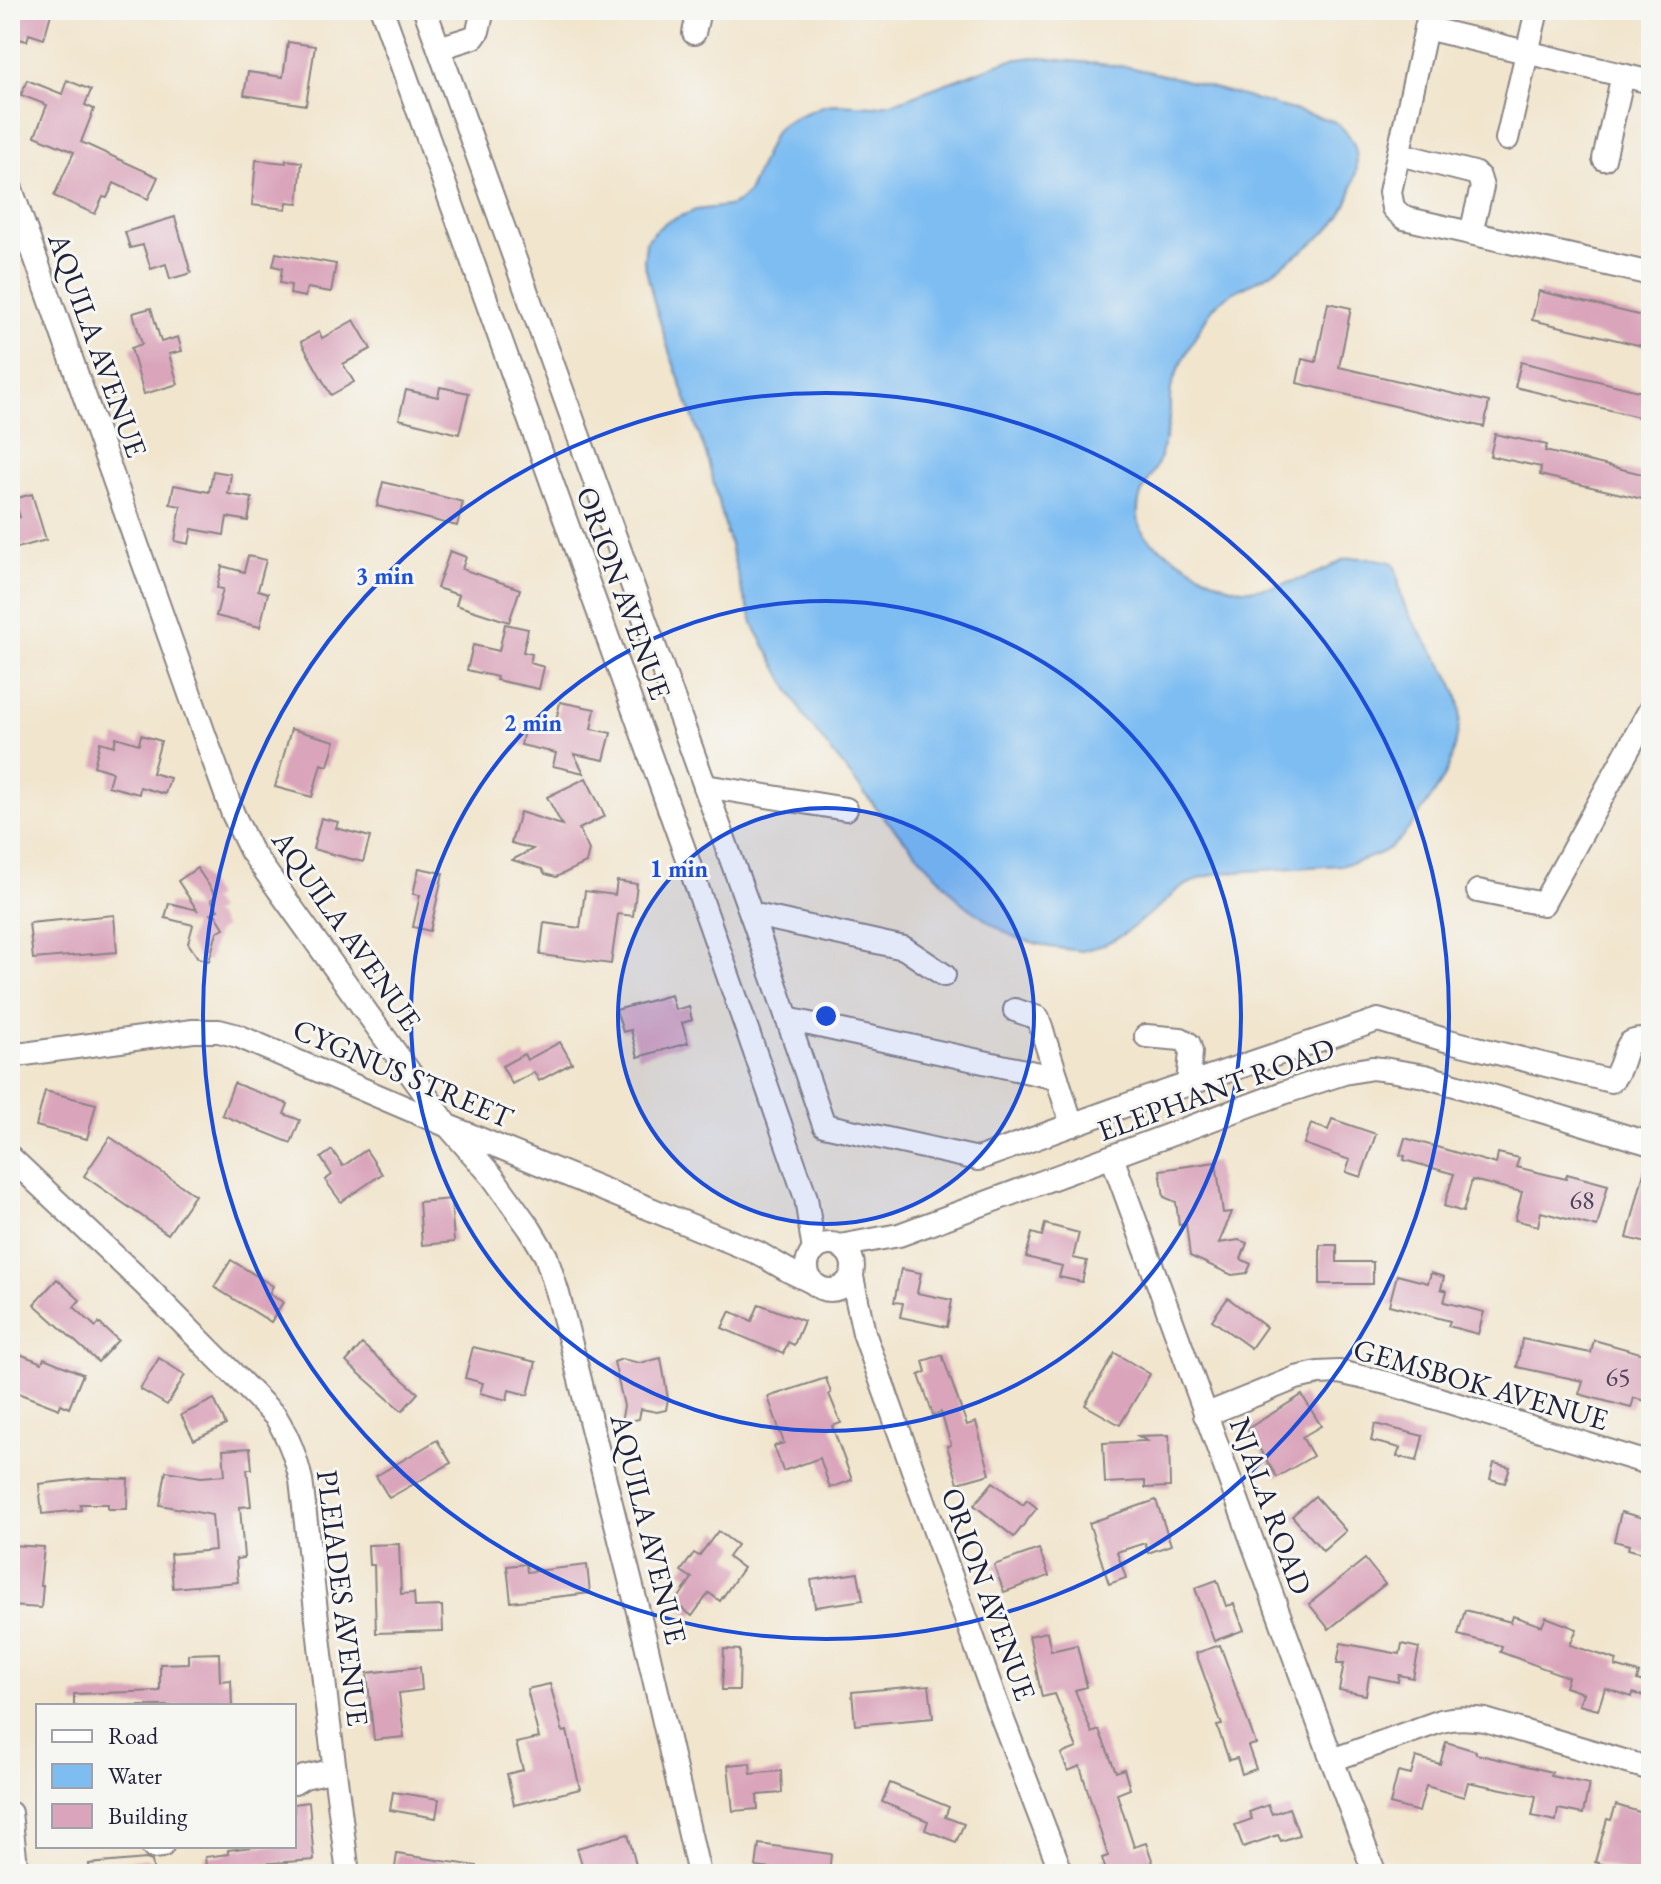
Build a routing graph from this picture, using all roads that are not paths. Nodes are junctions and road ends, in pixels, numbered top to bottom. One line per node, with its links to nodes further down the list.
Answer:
1 (382, 10): 36 (street, ORION AVENUE)
2 (425, 10): 8 (street)
3 (483, 10): 8 (street)
4 (699, 10): 7 (street)
5 (1537, 10): 9 (street)
6 (1428, 19): 9 (street); 13 (street)
7 (694, 33)
8 (439, 48): 19 (street)
9 (1527, 52): 10 (street); 12 (street)
10 (1623, 75): 11 (street); 14 (street)
11 (1651, 82)
12 (1507, 139)
13 (1399, 154): 16 (street); 16 (street)
14 (1604, 159)
15 (10, 186): 32 (street, AQUILA AVENUE)
16 (1471, 233): 17 (street)
17 (1651, 274)
18 (1651, 708): 21 (street)
19 (705, 786): 20 (street); 22 (street)
20 (846, 809)
21 (1478, 891)
22 (751, 914): 23 (street); 25 (street)
23 (944, 975)
24 (1015, 1010): 29 (street)
25 (787, 1019): 29 (street); 31 (street)
26 (1146, 1036): 30 (street)
27 (1651, 1040): 30 (street)
28 (10, 1056): 32 (street, CYGNUS STREET)
29 (1057, 1078): 31 (street)
30 (1188, 1084): 31 (street)
31 (1072, 1125)
32 (448, 1126): 39 (street, CYGNUS STREET); 53 (street, AQUILA AVENUE)
33 (1651, 1144): 35 (street, ELEPHANT ROAD)
34 (10, 1157): 48 (street, PLEIADES AVENUE)
35 (1112, 1157): 37 (street, ELEPHANT ROAD); 44 (street, NJALA ROAD)
36 (806, 1198): 38 (street, ORION AVENUE); 40 (street, ORION AVENUE)
37 (899, 1235): 38 (street, ELEPHANT ROAD); 41 (street, ELEPHANT ROAD)
38 (838, 1245): 40 (street); 41 (street)
39 (758, 1253): 40 (street, CYGNUS STREET); 42 (street, CYGNUS STREET)
40 (812, 1253): 42 (street)
41 (853, 1274): 42 (street); 43 (street, ORION AVENUE)
42 (822, 1286): 43 (street, ORION AVENUE)
43 (864, 1333): 54 (street, ORION AVENUE)
44 (1205, 1415): 45 (street, GEMSBOK AVENUE); 46 (street, NJALA ROAD)
45 (1651, 1464)
46 (1332, 1760): 47 (street); 55 (street, NJALA ROAD)
47 (1651, 1769)
48 (335, 1770): 49 (street); 52 (street, PLEIADES AVENUE)
49 (296, 1782)
50 (10, 1813): 51 (street)
51 (17, 1874)
52 (348, 1874)
53 (699, 1874)
54 (1062, 1874)
55 (1375, 1874)

